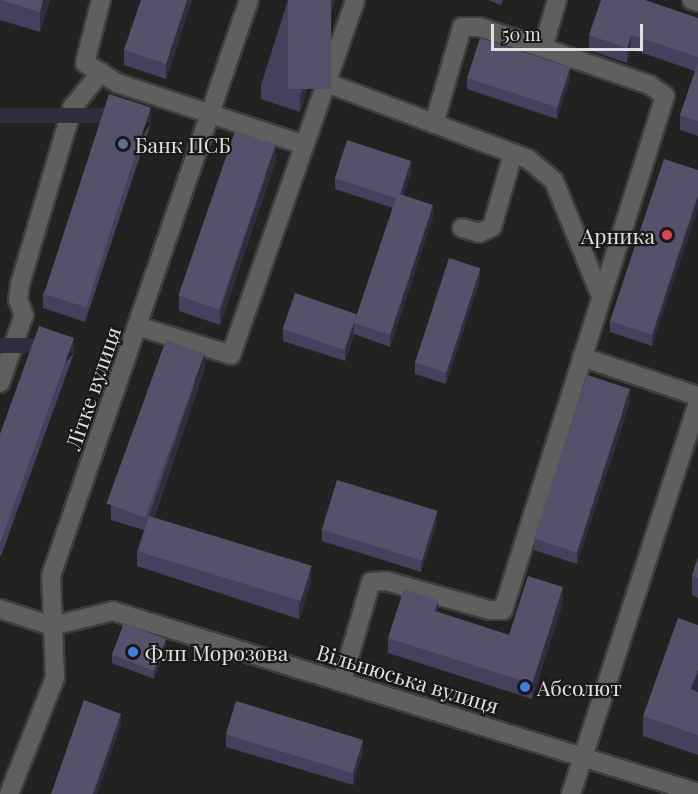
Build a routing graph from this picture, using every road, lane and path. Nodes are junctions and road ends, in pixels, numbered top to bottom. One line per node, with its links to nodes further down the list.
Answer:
1 (101, 0): 8 (street)
2 (249, 0): 10 (street, Літке вулиця)
3 (355, 0): 9 (street)
4 (557, 0): 7 (street)
5 (692, 0): 6 (street)
6 (698, 2)
7 (543, 48): 11 (street); 15 (street)
8 (101, 72): 10 (street); 18 (street)
9 (327, 83): 11 (street); 12 (street)
10 (210, 112): 12 (street); 16 (street, Літке вулиця)
11 (434, 124): 13 (street)
12 (304, 145): 16 (street)
13 (513, 154): 14 (street); 15 (street)
14 (462, 228)
15 (601, 296): 17 (street)
16 (137, 326): 22 (street, Літке вулиця)
17 (582, 357): 19 (street); 23 (street)
18 (0, 383)
19 (698, 396)
20 (698, 404): 24 (street)
21 (0, 609): 22 (street)
22 (52, 626): 23 (street, Вільнюська вулиця); 26 (street, Літке вулиця)
23 (342, 681): 24 (street, Вільнюська вулиця)
24 (583, 756): 25 (street, Вільнюська вулиця); 27 (street)
25 (698, 793)
26 (9, 794)
27 (571, 794)

